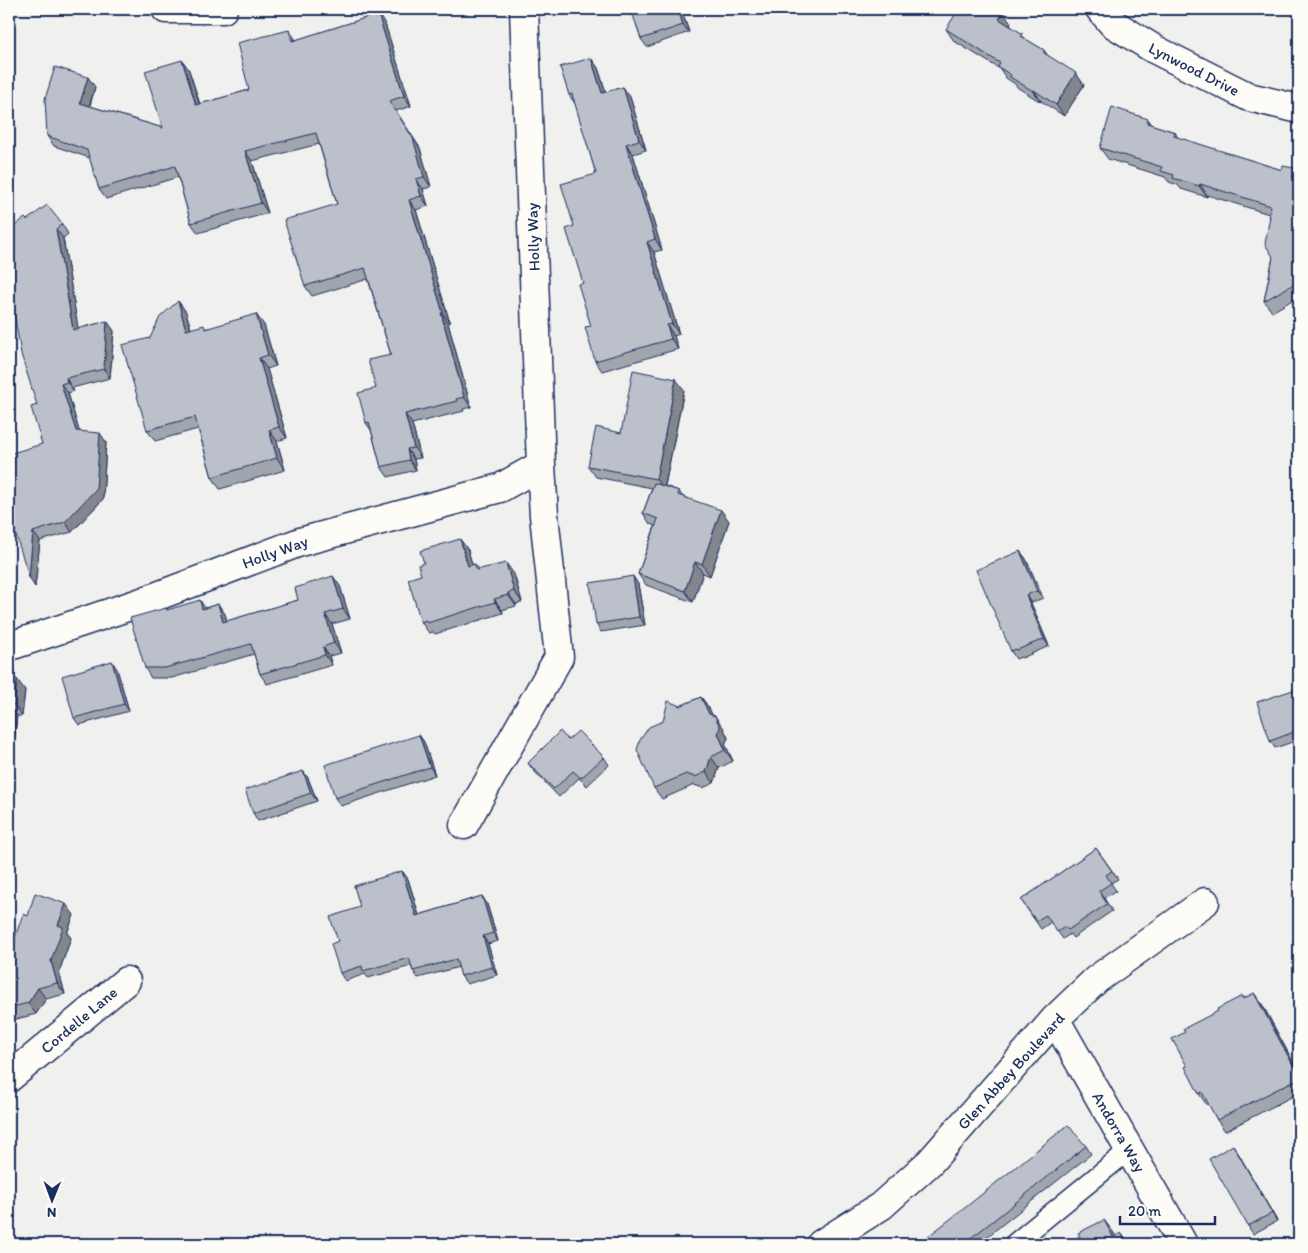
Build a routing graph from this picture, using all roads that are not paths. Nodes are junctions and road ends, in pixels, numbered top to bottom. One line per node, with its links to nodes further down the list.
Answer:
1 (166, 9): 2 (street)
2 (223, 9)
3 (524, 9): 6 (street, Holly Way)
4 (1100, 9): 5 (street, Lynwood Drive)
5 (1299, 109)
6 (541, 465): 7 (street, Holly Way); 8 (street, Holly Way)
7 (10, 646)
8 (464, 825)
9 (1204, 902): 11 (street, Glen Abbey Boulevard)
10 (126, 981): 12 (street, Cordelle Lane)
11 (1055, 1019): 13 (street, Andorra Way); 14 (street, Glen Abbey Boulevard)
12 (9, 1078)
13 (1129, 1150): 15 (lane); 16 (street, Andorra Way)
14 (837, 1240)
15 (1014, 1244)
16 (1183, 1244)

